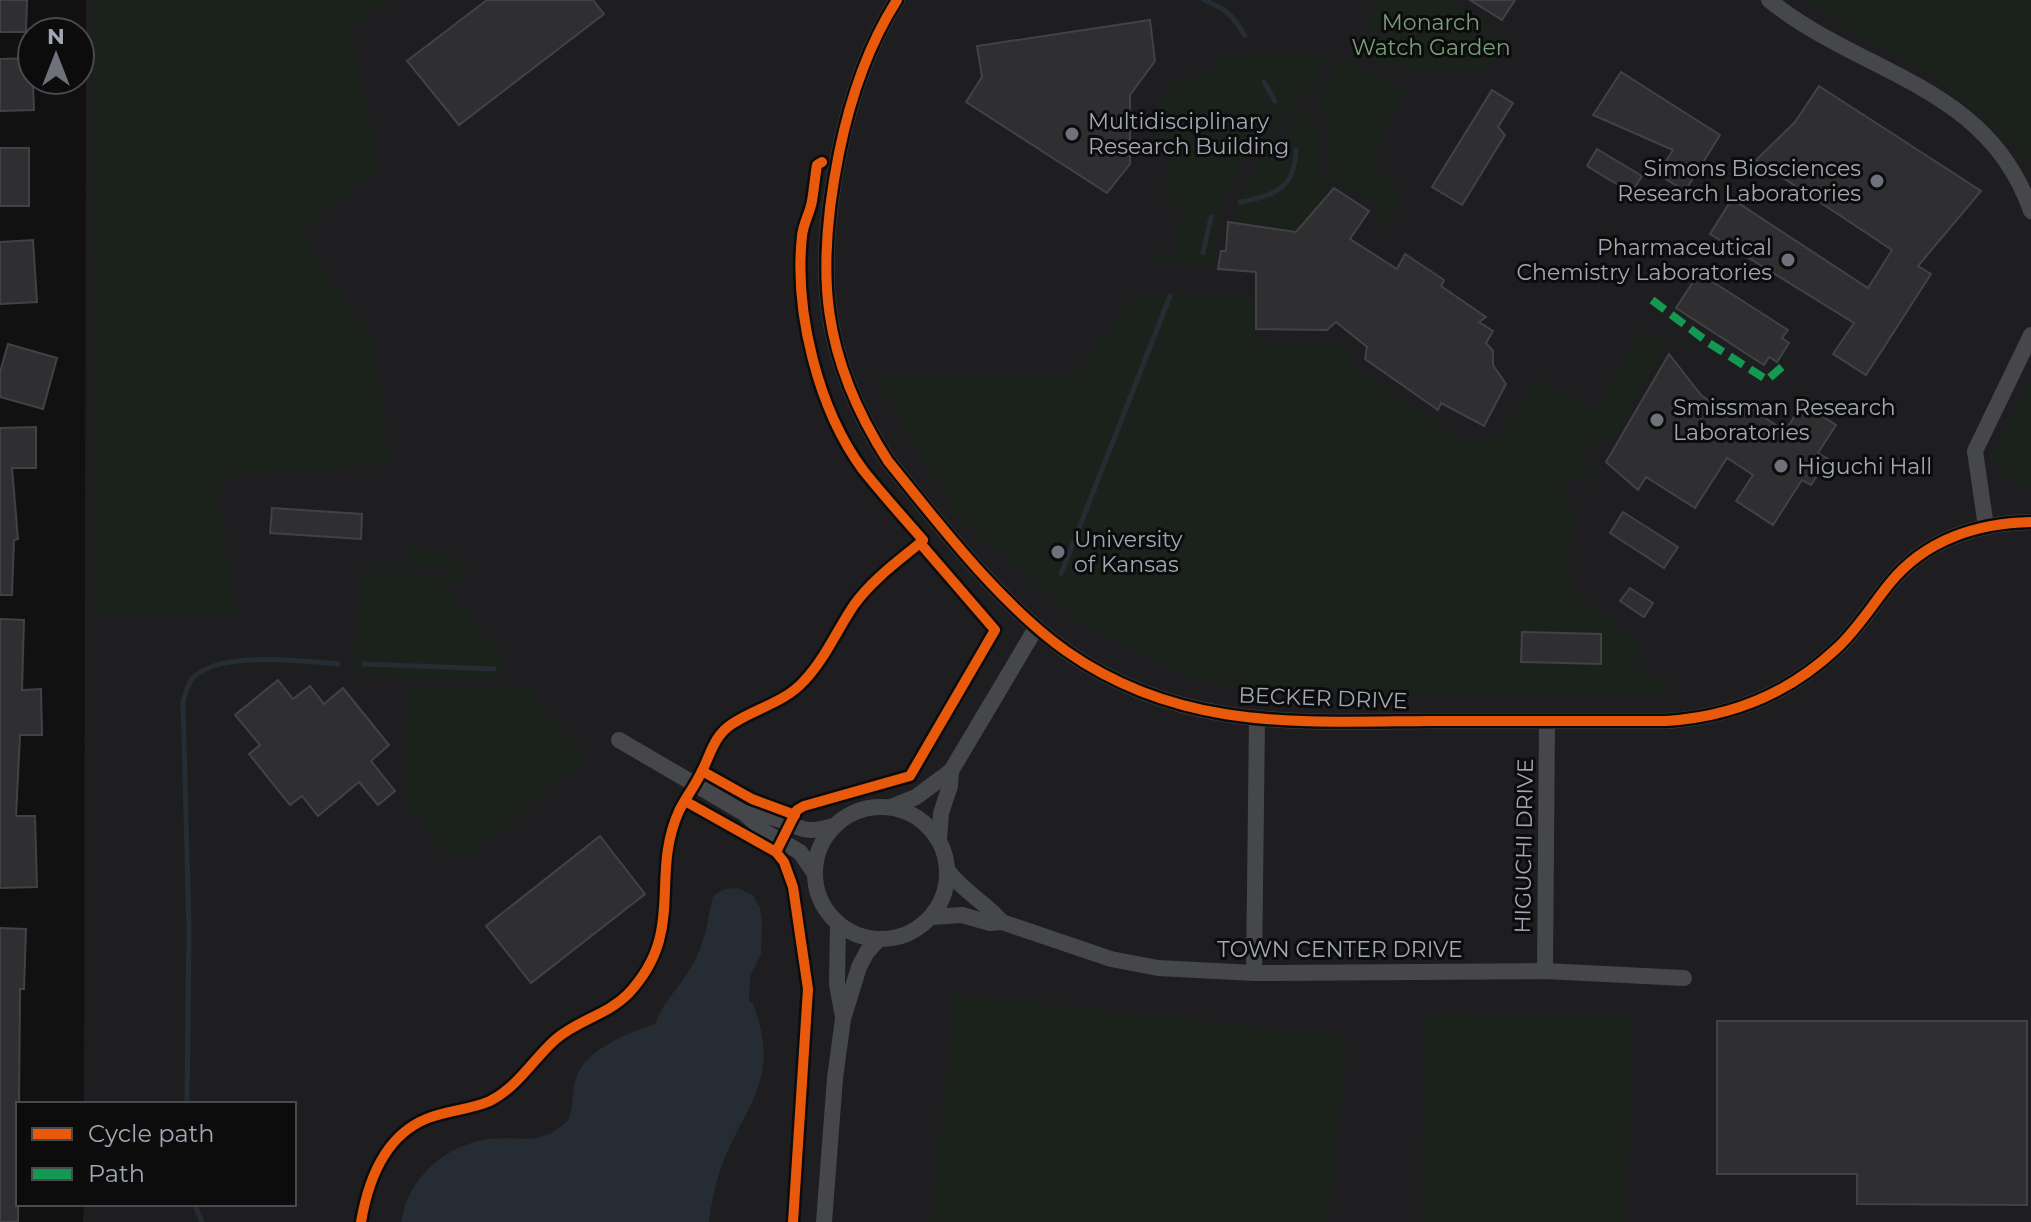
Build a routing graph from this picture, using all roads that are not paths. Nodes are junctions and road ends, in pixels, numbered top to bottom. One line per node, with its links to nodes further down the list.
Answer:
1 (897, 0): 7 (street, BECKER DRIVE)
2 (1769, 0): 3 (street)
3 (2031, 211)
4 (2031, 335): 6 (street)
5 (2031, 522): 6 (street, BECKER DRIVE)
6 (1986, 527): 9 (street, BECKER DRIVE)
7 (1036, 628): 8 (street, BECKER DRIVE); 11 (street)
8 (1257, 719): 9 (street, BECKER DRIVE); 23 (street)
9 (1547, 721): 22 (street, HIGUCHI DRIVE)
10 (619, 740): 13 (street)
11 (951, 771): 12 (street); 15 (street)
12 (891, 807): 14 (street); 15 (street)
13 (744, 813): 14 (street); 17 (street)
14 (835, 825): 17 (street)
15 (939, 840): 16 (street)
16 (948, 871): 18 (street); 19 (street, TOWN CENTER DRIVE)
17 (815, 874): 20 (street)
18 (931, 917): 19 (street, TOWN CENTER DRIVE); 21 (street)
19 (1002, 922): 23 (street, TOWN CENTER DRIVE)
20 (838, 923): 21 (street); 25 (street)
21 (879, 939): 25 (street)
22 (1545, 971): 23 (street, TOWN CENTER DRIVE); 24 (street, TOWN CENTER DRIVE)
23 (1254, 973)
24 (1684, 978)
25 (843, 1019): 26 (street)
26 (824, 1222)

